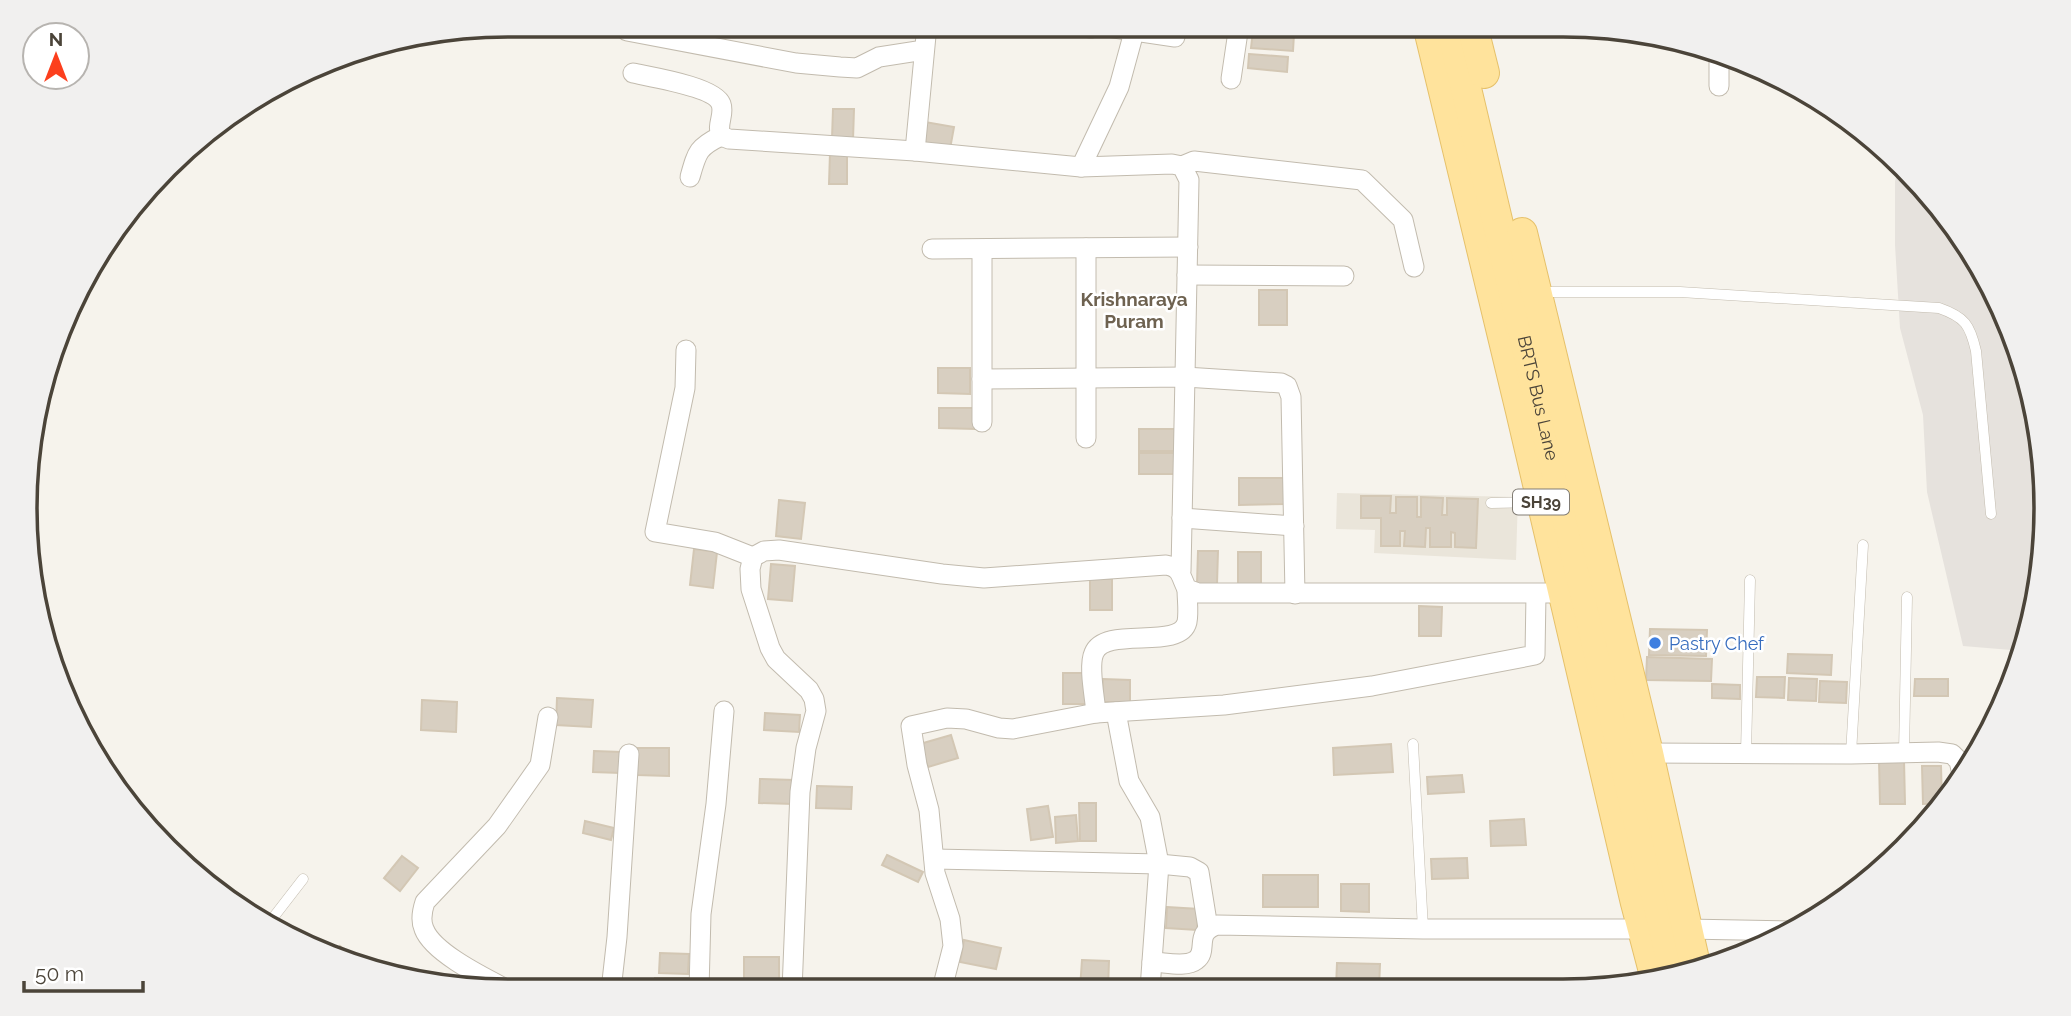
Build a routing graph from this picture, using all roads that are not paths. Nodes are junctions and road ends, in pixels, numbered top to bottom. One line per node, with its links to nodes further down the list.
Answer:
1 (658, 37): 8 (street)
2 (926, 37): 8 (street)
3 (1133, 37): 16 (street)
4 (1236, 37): 11 (street)
5 (1431, 37): 32 (main road, SH39)
6 (1454, 37): 66 (main road, BRTS Bus Lane)
7 (1475, 37): 25 (main road, SH39)
8 (925, 50): 14 (street)
9 (1719, 64): 12 (street)
10 (633, 73): 13 (street)
11 (1231, 79)
12 (1719, 86)
13 (721, 136): 14 (street); 17 (street)
14 (915, 151): 16 (street)
15 (1182, 166): 16 (street); 18 (street); 22 (street)
16 (1082, 167)
17 (690, 177)
18 (1188, 247): 19 (street); 23 (street)
19 (1086, 248): 21 (street); 28 (street)
20 (932, 249): 21 (street)
21 (982, 249): 29 (street)
22 (1414, 267)
23 (1187, 275): 24 (street); 27 (street)
24 (1344, 276)
25 (1536, 292): 34 (lane); 50 (main road, SH39)
26 (686, 350): 38 (street)
27 (1185, 377): 28 (street); 35 (street); 36 (street)
28 (1086, 378): 29 (street); 31 (street)
29 (982, 379): 30 (street)
30 (982, 422)
31 (1086, 438)
32 (1541, 502): 33 (lane); 41 (main road, SH39)
33 (1492, 503)
34 (1991, 514)
35 (1182, 518): 36 (street); 39 (street)
36 (1294, 526): 42 (street)
37 (1863, 545): 53 (lane)
38 (753, 557): 39 (street); 71 (street)
39 (1184, 580): 42 (street); 46 (street)
40 (1750, 580): 51 (lane)
41 (1549, 593): 42 (street); 45 (street); 61 (main road, SH39)
42 (1296, 594)
43 (1907, 597): 49 (lane)
44 (724, 710): 70 (street)
45 (1116, 712): 46 (street); 56 (street)
46 (1096, 713): 55 (street)
47 (548, 717): 68 (street)
48 (1413, 744): 60 (lane)
49 (1904, 752): 53 (street); 54 (street)
50 (1648, 753): 51 (street); 62 (main road, SH39)
51 (1746, 753): 53 (street)
52 (629, 754): 69 (street)
53 (1851, 754)
54 (1959, 763)
55 (934, 859): 56 (street); 72 (street)
56 (1159, 864): 59 (street); 65 (street)
57 (303, 879): 58 (lane)
58 (273, 917)
59 (1208, 928): 60 (street); 65 (street)
60 (1423, 929): 61 (street)
61 (1642, 929): 67 (main road, SH39)
62 (1686, 929): 63 (street); 64 (main road, SH39)
63 (1772, 931)
64 (1694, 960)
65 (1152, 962): 73 (street)
66 (1673, 966)
67 (1654, 970)
68 (487, 978)
69 (612, 979)
70 (699, 979)
71 (792, 979)
72 (945, 979)
73 (1151, 979)

